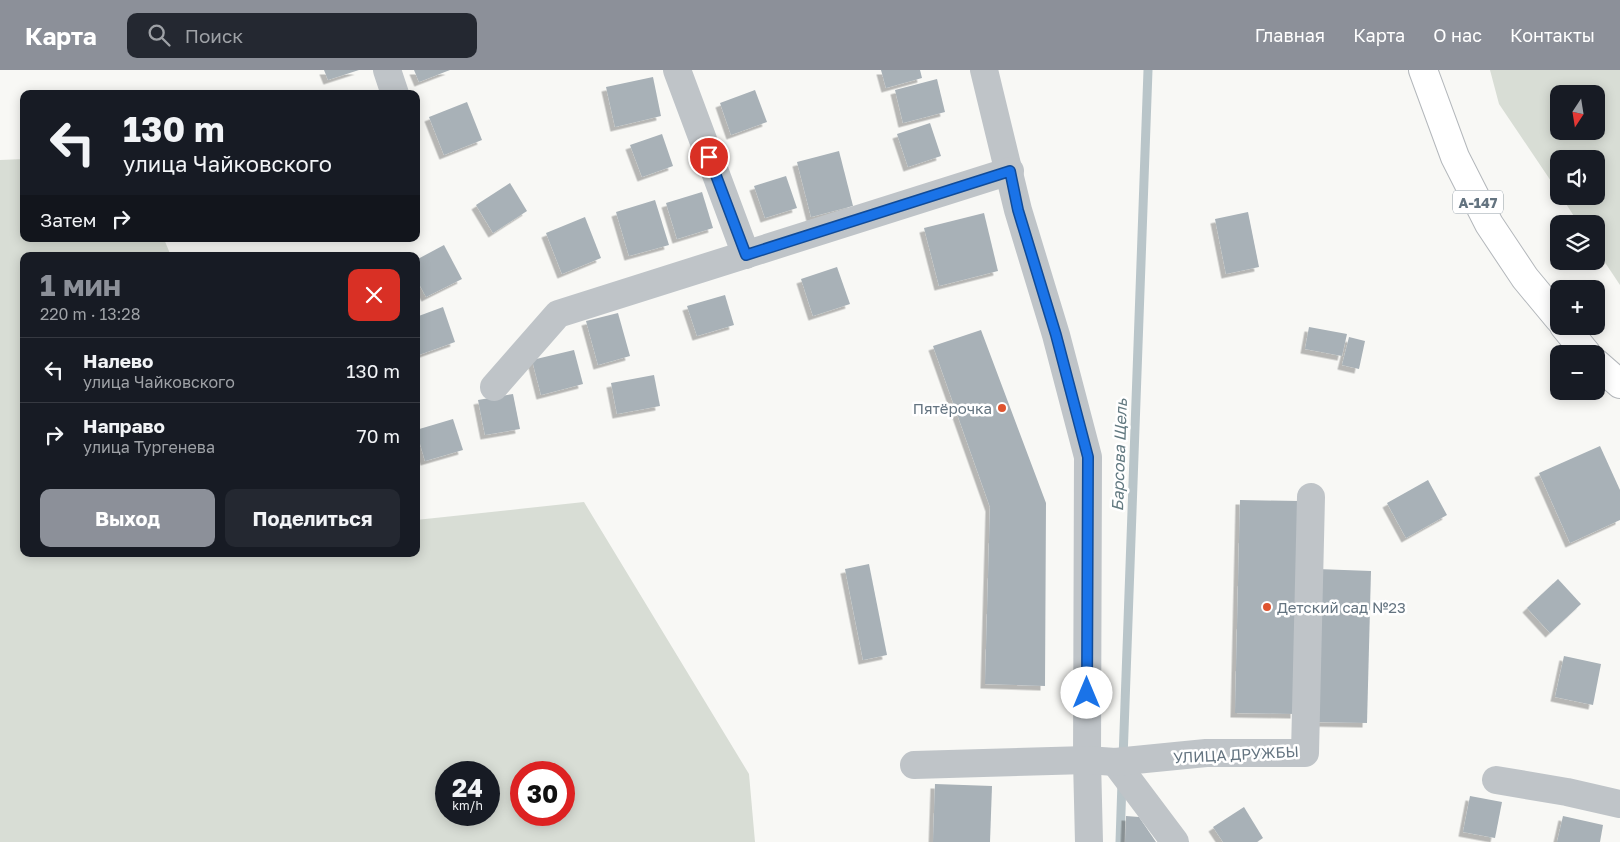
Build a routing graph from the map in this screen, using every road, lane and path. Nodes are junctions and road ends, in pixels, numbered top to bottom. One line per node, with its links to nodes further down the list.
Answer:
1 (387, 70): 5 (street)
2 (677, 70): 7 (street)
3 (984, 70): 6 (street)
4 (1423, 70): 8 (highway, А-147)
5 (394, 90)
6 (1010, 171): 7 (street); 15 (street)
7 (746, 255): 13 (street)
8 (1550, 309)
9 (1571, 335): 10 (highway)
10 (1580, 345)
11 (1605, 371): 12 (highway)
12 (1620, 384)
13 (494, 387)
14 (1311, 497): 16 (street, УЛИЦА ДРУЖБЫ)
15 (1087, 760): 16 (street, УЛИЦА ДРУЖБЫ); 17 (street, УЛИЦА ДРУЖБЫ); 20 (street)
16 (1114, 762): 21 (street)
17 (914, 764)
18 (1496, 780): 19 (street)
19 (1620, 804)
20 (1089, 842)
21 (1175, 842)

